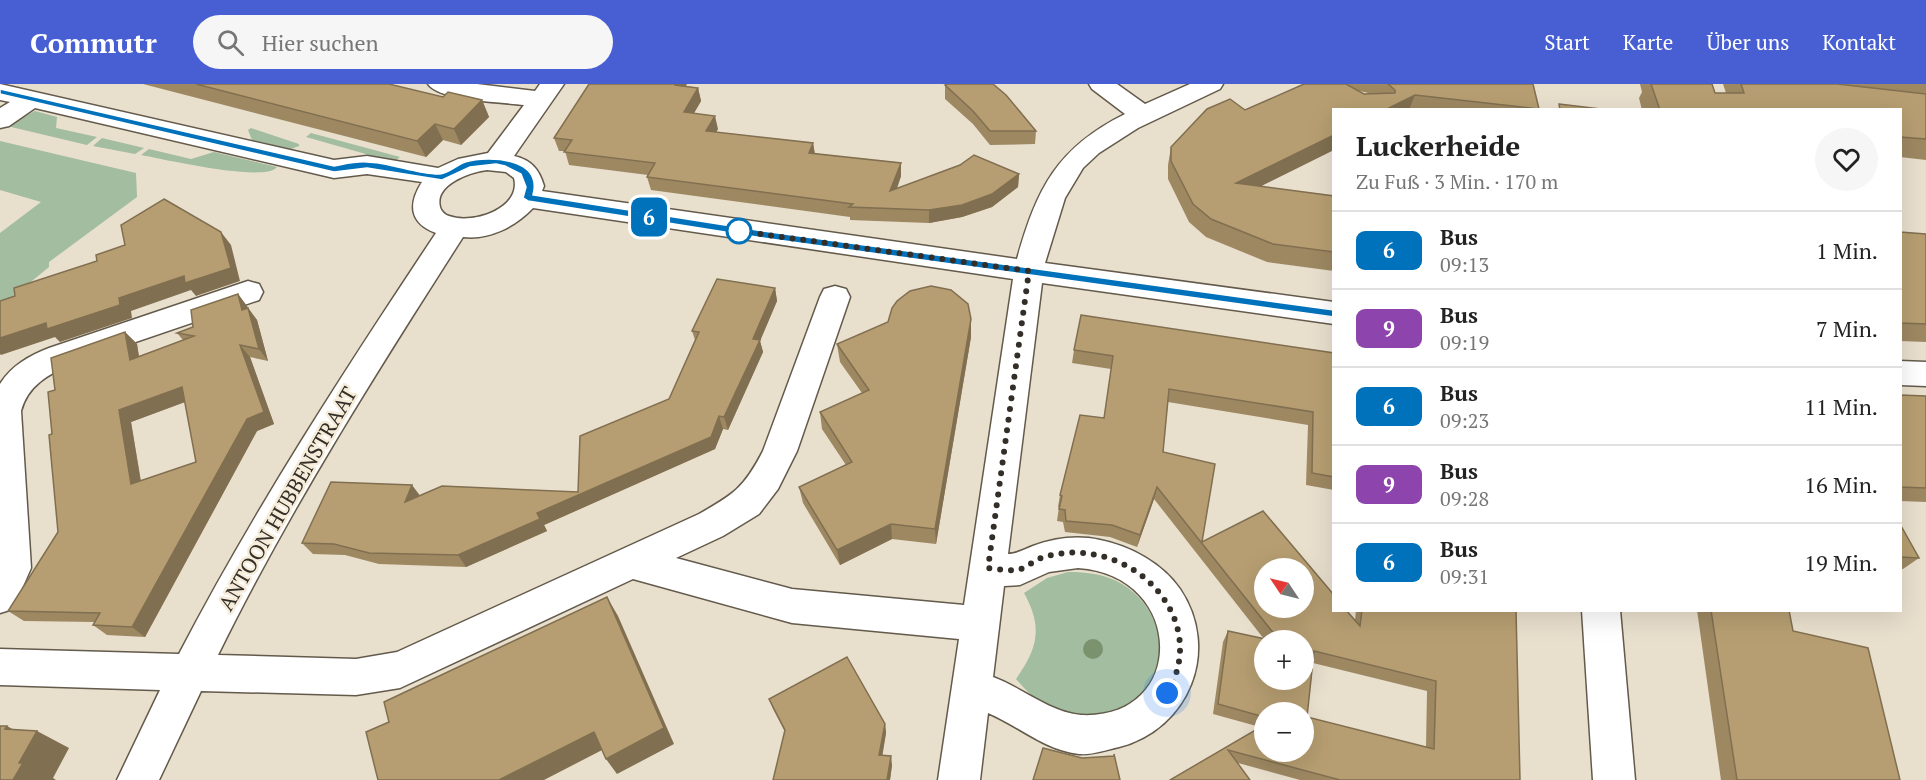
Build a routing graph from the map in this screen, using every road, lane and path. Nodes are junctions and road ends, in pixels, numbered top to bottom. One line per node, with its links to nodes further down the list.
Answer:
1 (440, 84): 4 (street)
2 (1101, 84): 7 (street)
3 (1211, 84): 7 (street)
4 (547, 91): 9 (street)
5 (0, 92): 6 (street)
6 (30, 100): 8 (street); 10 (street)
7 (1145, 116): 13 (street)
8 (0, 120)
9 (496, 161): 10 (street); 11 (street)
10 (434, 188): 12 (street)
11 (528, 198): 12 (street); 13 (street)
12 (454, 228): 25 (street, ANTOON HUBBENSTRAAT)
13 (1029, 271): 16 (street); 20 (street)
14 (248, 292): 21 (street)
15 (835, 297): 19 (street)
16 (1332, 314)
17 (1902, 373): 18 (street)
18 (1926, 375)
19 (630, 562): 23 (street); 25 (street)
20 (988, 568): 23 (street); 26 (street)
21 (0, 597)
22 (1601, 612): 29 (street)
23 (981, 624): 26 (street)
24 (0, 667): 25 (street)
25 (191, 673): 27 (street, ANTOON HUBBENSTRAAT)
26 (971, 693): 28 (street)
27 (138, 780)
28 (959, 780)
29 (1614, 780)

